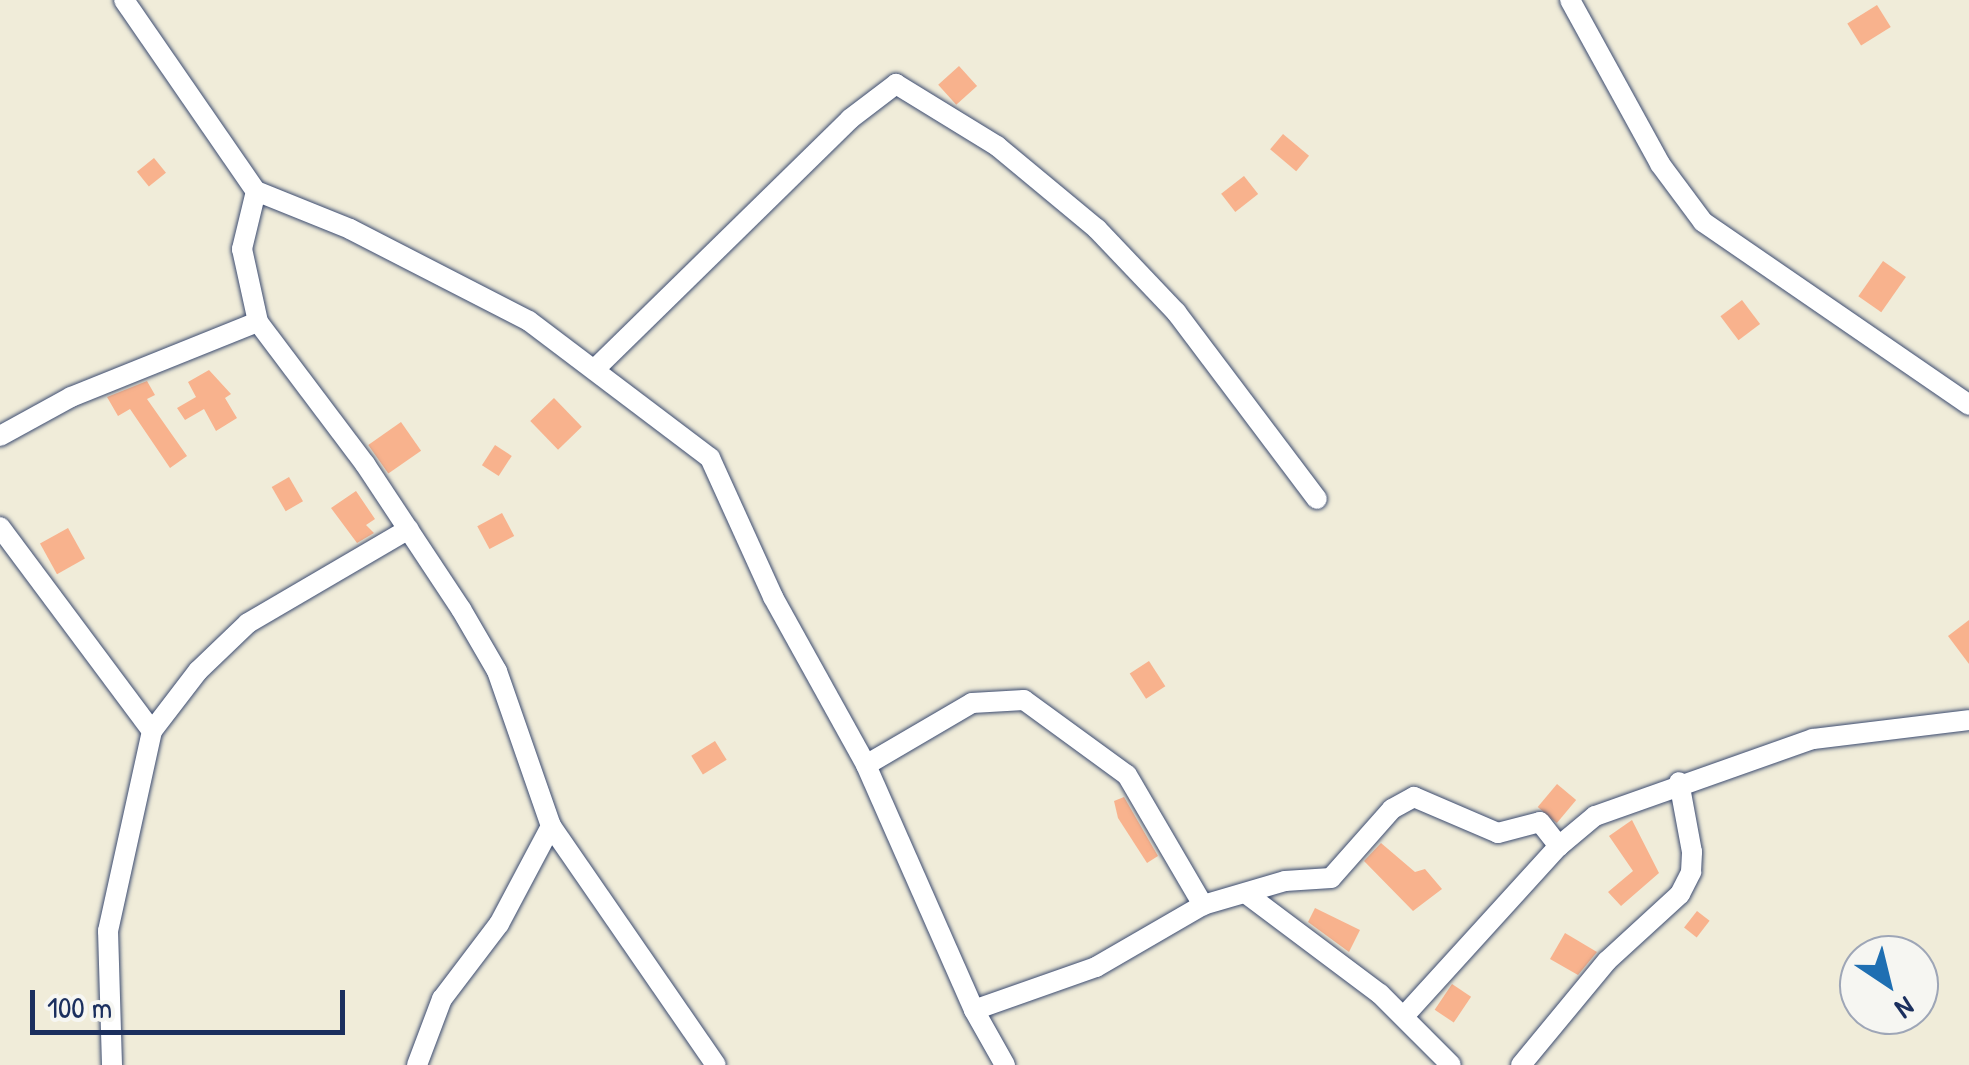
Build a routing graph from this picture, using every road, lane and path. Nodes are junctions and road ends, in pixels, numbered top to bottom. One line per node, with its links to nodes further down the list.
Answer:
1 (124, 0): 3 (street)
2 (1570, 0): 6 (street)
3 (256, 191): 4 (street); 5 (street)
4 (258, 322): 7 (street); 10 (street)
5 (597, 367): 8 (street); 13 (street)
6 (1969, 405)
7 (0, 436)
8 (1317, 499)
9 (0, 526): 12 (street)
10 (409, 529): 12 (street); 15 (street)
11 (1969, 720): 14 (street)
12 (152, 732): 21 (street)
13 (866, 765): 18 (street); 19 (street)
14 (1678, 782): 16 (street); 26 (street)
15 (551, 826): 22 (street); 23 (street)
16 (1559, 846): 17 (street); 20 (street)
17 (1248, 895): 18 (street); 20 (street)
18 (1203, 905): 19 (street)
19 (974, 1010): 24 (street)
20 (1405, 1016): 25 (street)
21 (112, 1065)
22 (416, 1065)
23 (716, 1065)
24 (1006, 1065)
25 (1451, 1065)
26 (1521, 1065)

